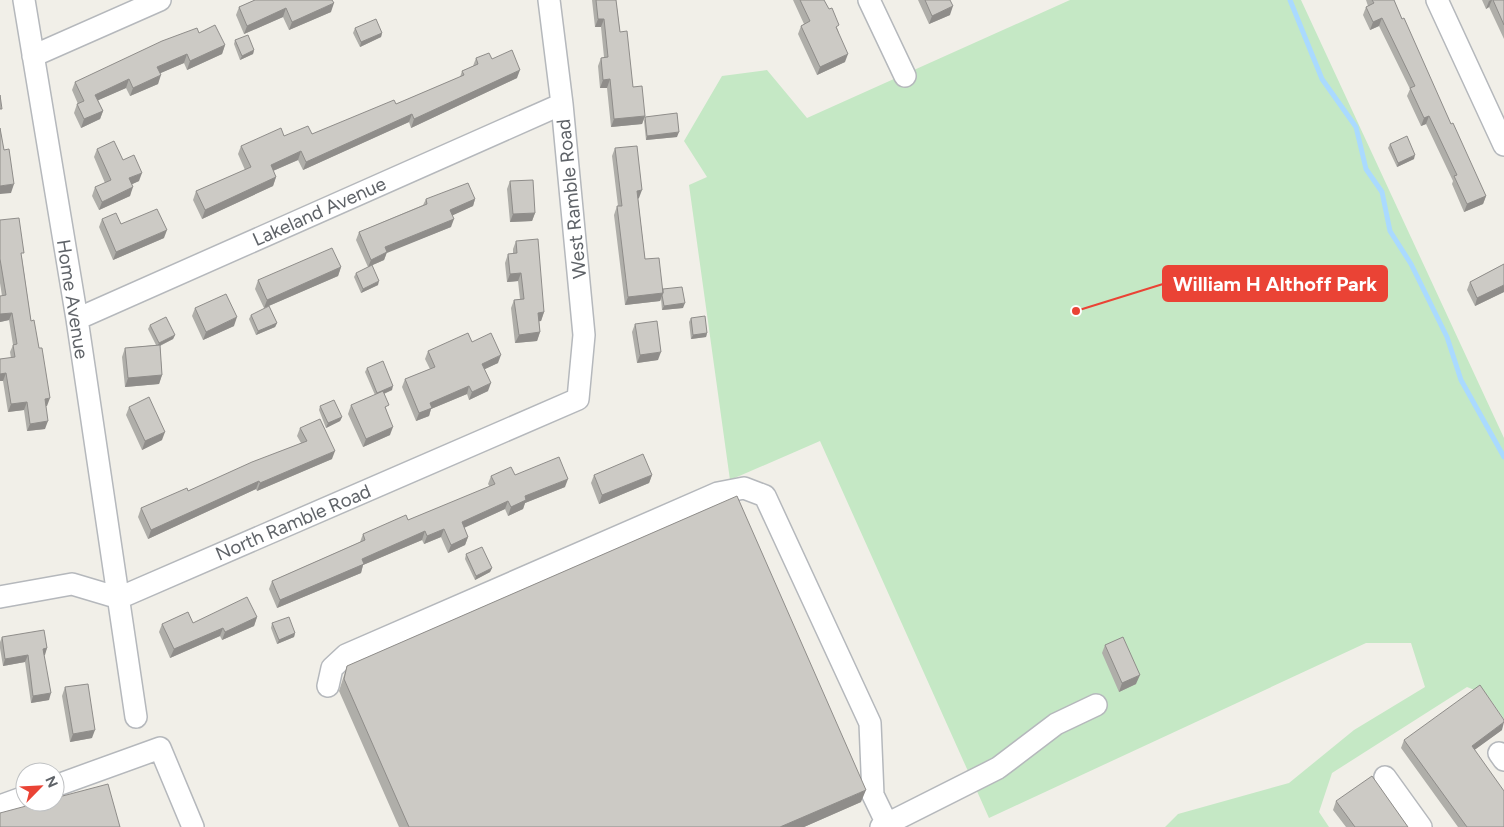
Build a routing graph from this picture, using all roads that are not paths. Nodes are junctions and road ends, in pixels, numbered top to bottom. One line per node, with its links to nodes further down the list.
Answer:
1 (24, 0): 6 (street, Home Avenue)
2 (160, 0): 6 (street)
3 (549, 0): 8 (street, West Ramble Road)
4 (869, 0): 7 (street)
5 (1437, 0): 9 (street)
6 (33, 56): 10 (street, Home Avenue)
7 (905, 76)
8 (562, 104): 10 (street, Lakeland Avenue); 11 (street, West Ramble Road)
9 (1504, 145)
10 (76, 319): 13 (street, Home Avenue)
11 (578, 399): 13 (street, North Ramble Road)
12 (0, 597): 13 (street)
13 (119, 598): 16 (street, Home Avenue)
14 (328, 686): 21 (street)
15 (1096, 705): 21 (street)
16 (136, 717)
17 (1385, 777): 23 (street)
18 (65, 782): 22 (street)
19 (15, 801): 20 (street)
20 (0, 806)
21 (884, 826)
22 (193, 827)
23 (1421, 827)

